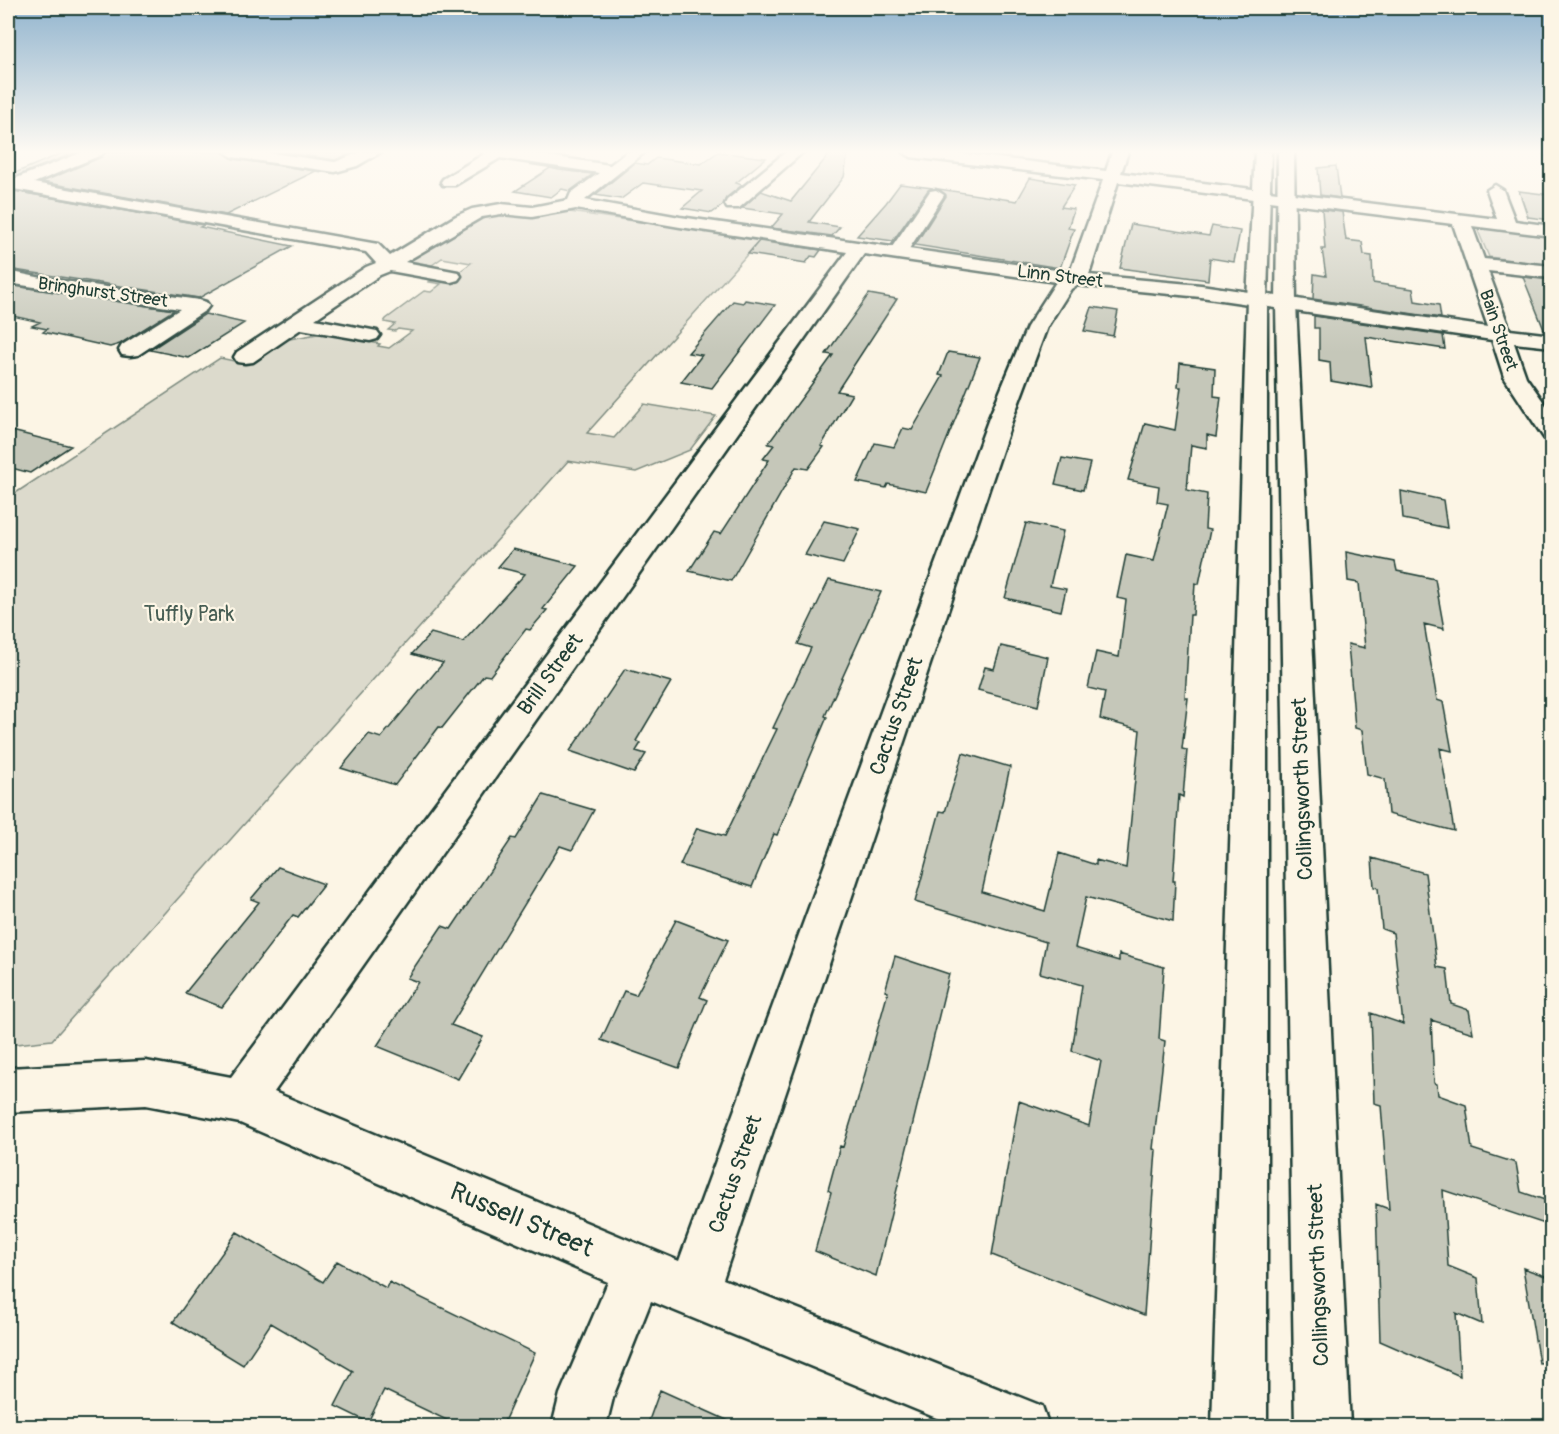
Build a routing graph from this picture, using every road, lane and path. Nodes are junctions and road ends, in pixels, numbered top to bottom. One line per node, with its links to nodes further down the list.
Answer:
1 (205, 219): 15 (street)
2 (464, 219): 15 (street)
3 (666, 219): 12 (street, Linn Street)
4 (920, 219): 13 (street)
5 (1099, 219): 19 (street, Cactus Street)
6 (1274, 219): 20 (street, Collingsworth Street)
7 (1445, 219): 9 (street)
8 (1505, 219): 10 (street)
9 (1461, 221): 10 (street); 14 (street, Bain Street)
10 (1508, 226): 11 (street)
11 (1551, 231)
12 (858, 248): 13 (street, Linn Street); 29 (street, Brill Street)
13 (897, 254): 19 (street, Linn Street)
14 (1476, 264): 16 (street); 23 (street, Bain Street)
15 (388, 265): 17 (street); 21 (street)
16 (1551, 272)
17 (452, 276)
18 (8, 277): 25 (street, Bringhurst Street)
19 (1075, 279): 20 (street, Linn Street); 31 (street, Cactus Street)
20 (1272, 301): 23 (street, Linn Street); 34 (street, Collingsworth Street); 35 (street, Collingsworth Street)
21 (298, 322): 22 (street); 26 (street)
22 (370, 335)
23 (1501, 335): 24 (street, Linn Street); 27 (street, Bain Street)
24 (1551, 341)
25 (130, 350)
26 (246, 357)
27 (1551, 434)
28 (8, 1090): 29 (street, Russell Street)
29 (241, 1101): 30 (street, Russell Street)
30 (639, 1269): 31 (street, Russell Street); 32 (street)
31 (693, 1293): 33 (street, Russell Street)
32 (579, 1426)
33 (1022, 1426)
34 (1239, 1426)
35 (1323, 1426)

